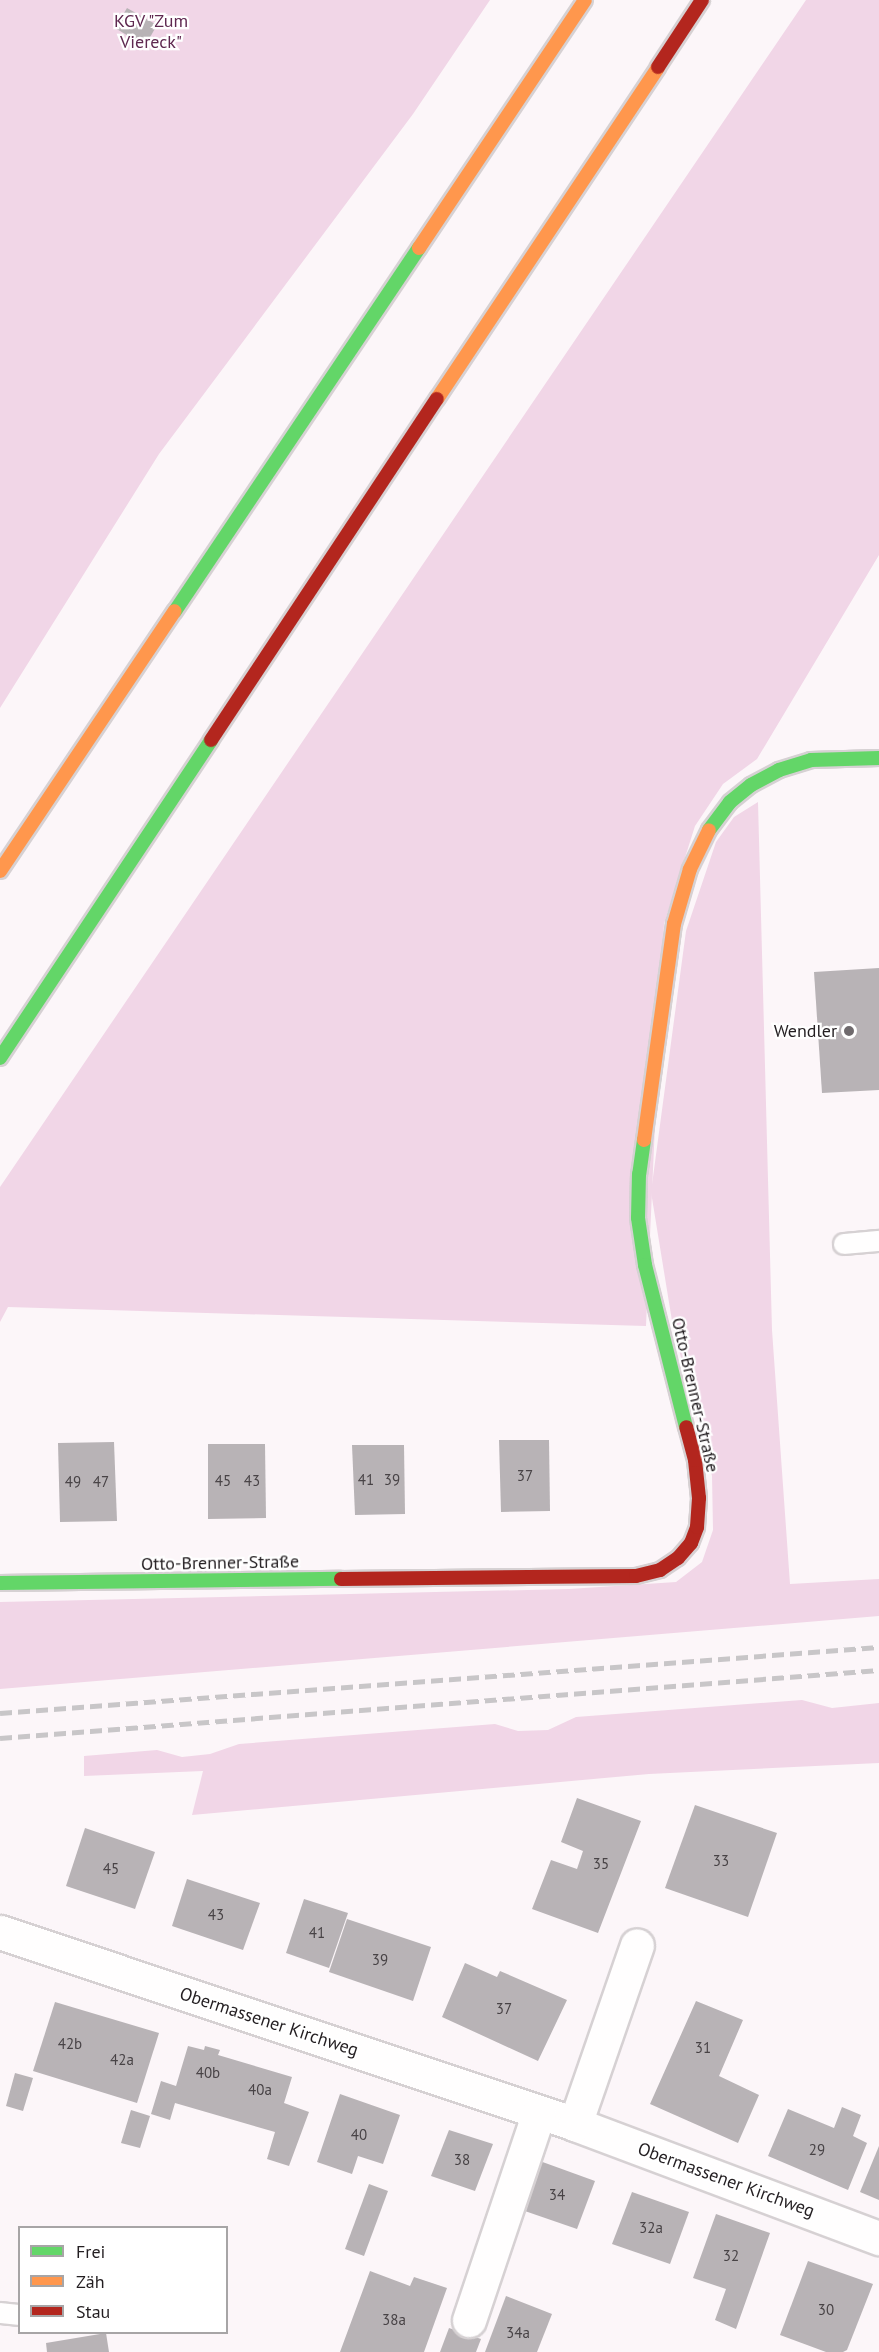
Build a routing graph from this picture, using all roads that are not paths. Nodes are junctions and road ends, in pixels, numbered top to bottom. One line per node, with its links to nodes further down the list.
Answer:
1 (585, 0): 4 (main road)
2 (702, 0): 5 (main road)
3 (879, 758): 8 (main road, Otto-Brenner-Straße)
4 (0, 872)
5 (0, 1058)
6 (879, 1241): 7 (lane)
7 (844, 1244)
8 (0, 1583)
9 (0, 1932): 11 (street, Obermassener Kirchweg)
10 (637, 1945): 12 (street)
11 (539, 2112): 12 (street, Obermassener Kirchweg); 16 (street)
12 (575, 2124): 13 (street, Obermassener Kirchweg)
13 (879, 2238)
14 (0, 2313): 15 (lane)
15 (18, 2315)
16 (468, 2320)

